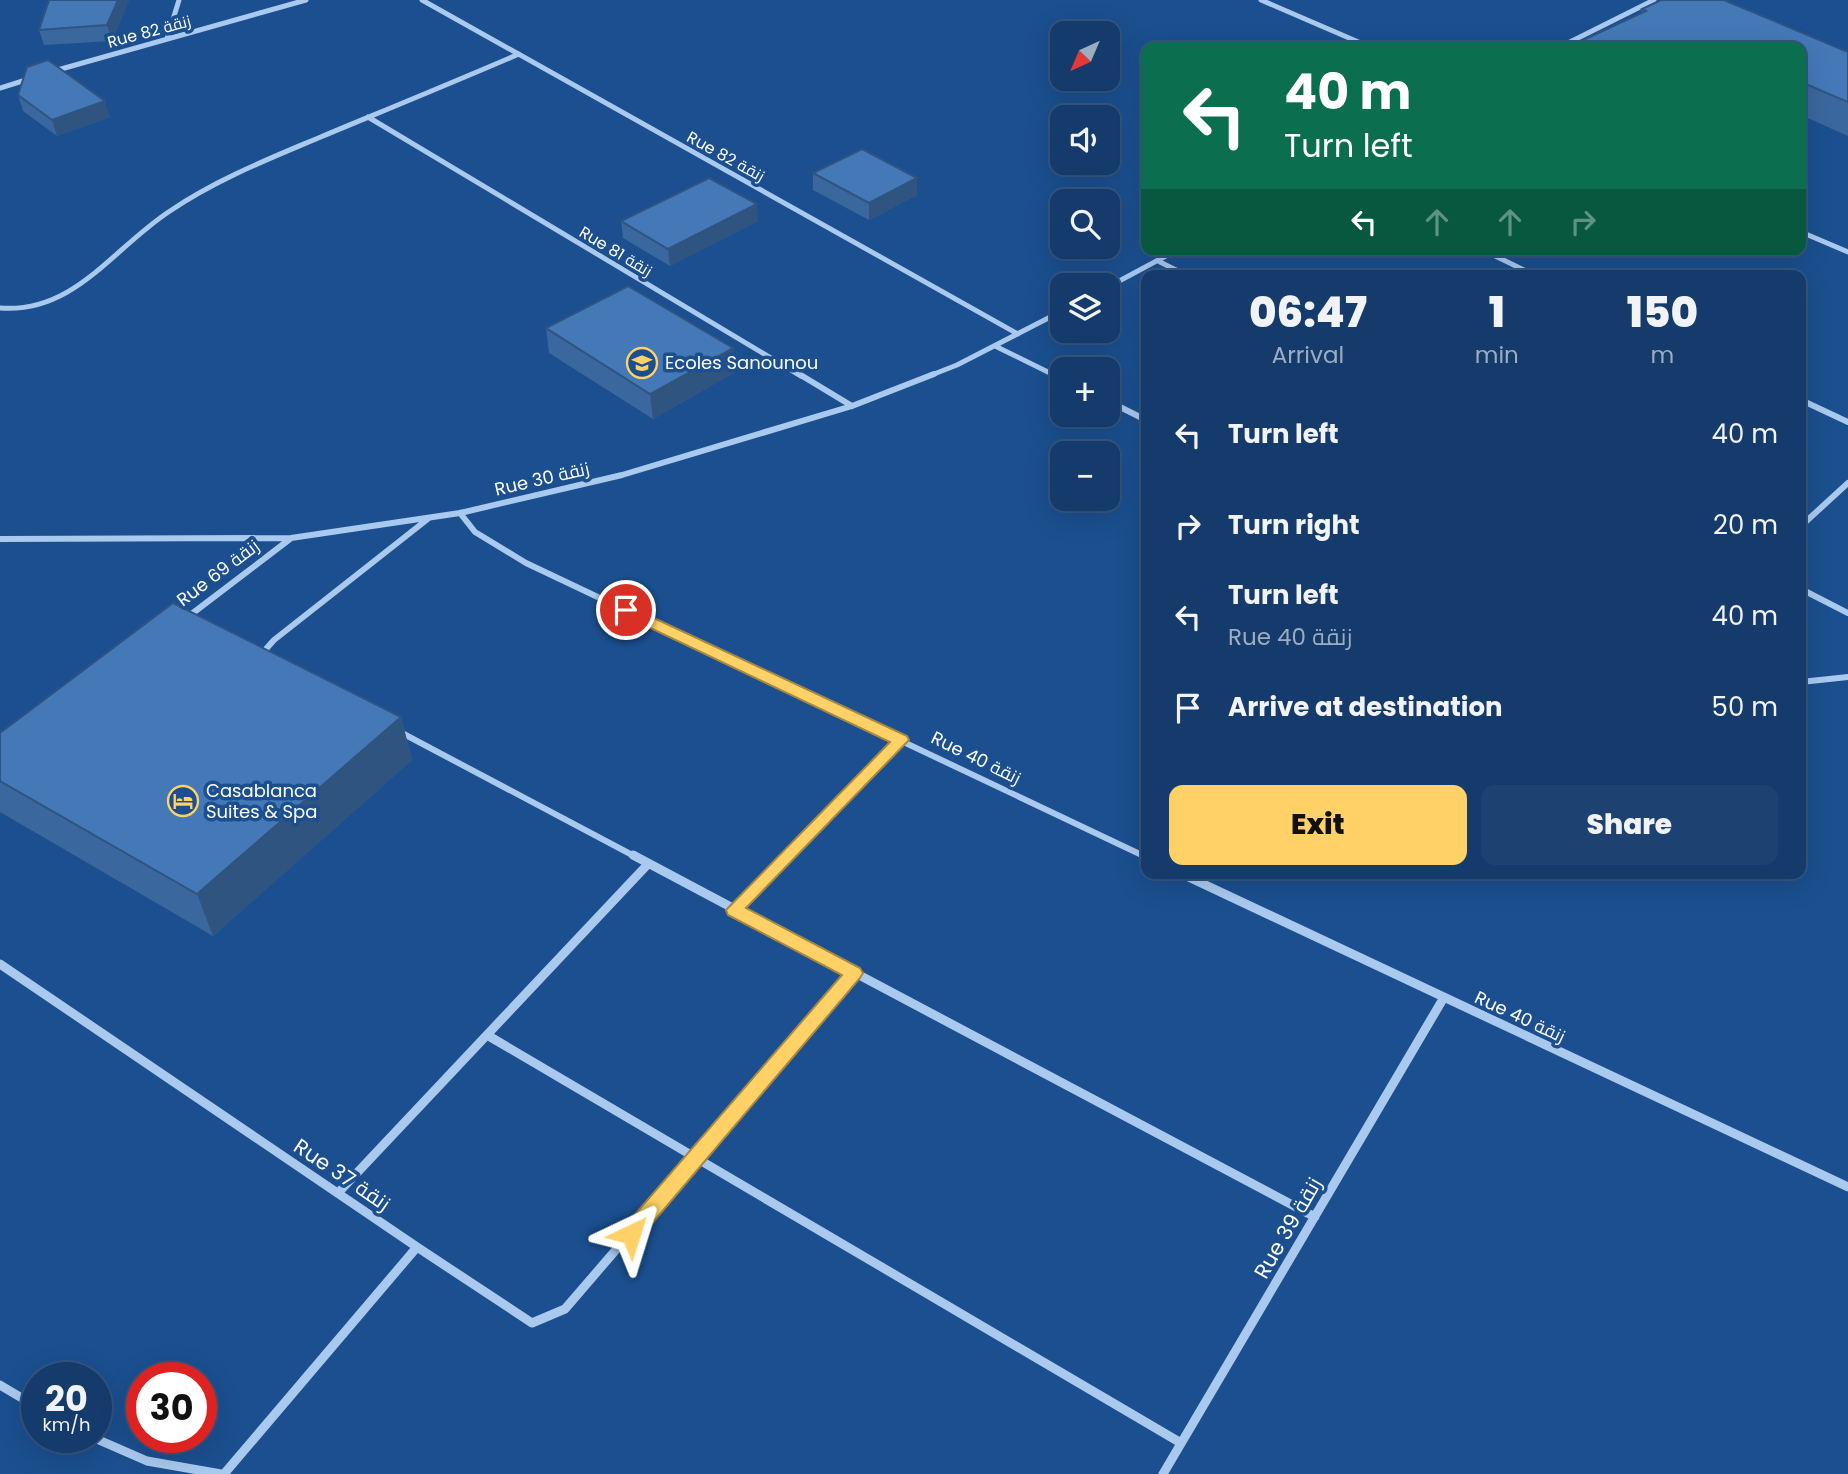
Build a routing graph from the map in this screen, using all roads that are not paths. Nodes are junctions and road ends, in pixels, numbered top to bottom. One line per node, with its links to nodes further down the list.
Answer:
1 (179, 0): 6 (street)
2 (306, 0): 6 (street, Rue 82 زنقة)
3 (422, 0): 9 (street, Rue 82 زنقة)
4 (1261, 0): 7 (street)
5 (1654, 0): 8 (street)
6 (167, 39): 10 (street, Rue 82 زنقة)
7 (1358, 42)
8 (1570, 42)
9 (519, 54): 13 (street); 24 (street, Rue 82 زنقة)
10 (49, 72)
11 (37, 76): 12 (street)
12 (0, 88)
13 (368, 117): 22 (street); 28 (street, Rue 81 زنقة)
14 (1806, 234): 15 (street)
15 (1848, 252)
16 (1167, 256): 18 (street)
17 (1495, 256): 20 (street)
18 (1158, 261): 19 (street); 21 (street)
19 (1176, 270)
20 (1524, 270)
21 (1120, 281)
22 (0, 308)
23 (1050, 317): 24 (street, Rue 30 زنقة)
24 (1018, 334): 25 (street, Rue 30 زنقة)
25 (995, 346): 26 (street); 28 (street, Rue 30 زنقة)
26 (1050, 373)
27 (1806, 402): 31 (street)
28 (852, 406): 33 (street, Rue 30 زنقة)
29 (1120, 407): 30 (street)
30 (1141, 417)
31 (1848, 422)
32 (1848, 483): 35 (street)
33 (460, 513): 34 (street, Rue 30 زنقة); 45 (street, Rue 40 زنقة)
34 (429, 518): 36 (street, Rue 30 زنقة); 41 (street)
35 (1806, 521)
36 (291, 538): 37 (street, Rue 30 زنقة); 40 (street, Rue 69 زنقة)
37 (0, 539)
38 (1806, 591): 39 (street)
39 (1848, 612)
40 (174, 626)
41 (270, 662)
42 (1848, 677): 43 (street)
43 (1806, 681)
44 (389, 726): 47 (street)
45 (901, 740): 46 (street, Rue 40 زنقة); 49 (street)
46 (1141, 855)
47 (648, 864): 49 (street); 53 (street)
48 (1193, 879): 52 (street, Rue 40 زنقة)
49 (734, 910): 51 (street)
50 (0, 964): 56 (street, Rue 37 زنقة)
51 (854, 973): 54 (street, Rue 37 زنقة); 57 (street)
52 (1443, 999): 55 (street, Rue 40 زنقة); 57 (street, Rue 39 زنقة)
53 (487, 1035): 54 (street); 56 (street)
54 (697, 1158): 58 (street, Rue 37 زنقة); 61 (street)
55 (1848, 1187)
56 (338, 1193): 58 (street, Rue 37 زنقة)
57 (1315, 1217): 61 (street, Rue 39 زنقة)
58 (417, 1247): 63 (street)
59 (0, 1385): 60 (street)
60 (21, 1397)
61 (1181, 1443): 64 (street, Rue 39 زنقة)
62 (112, 1446): 63 (street)
63 (223, 1474)
64 (1163, 1474)

